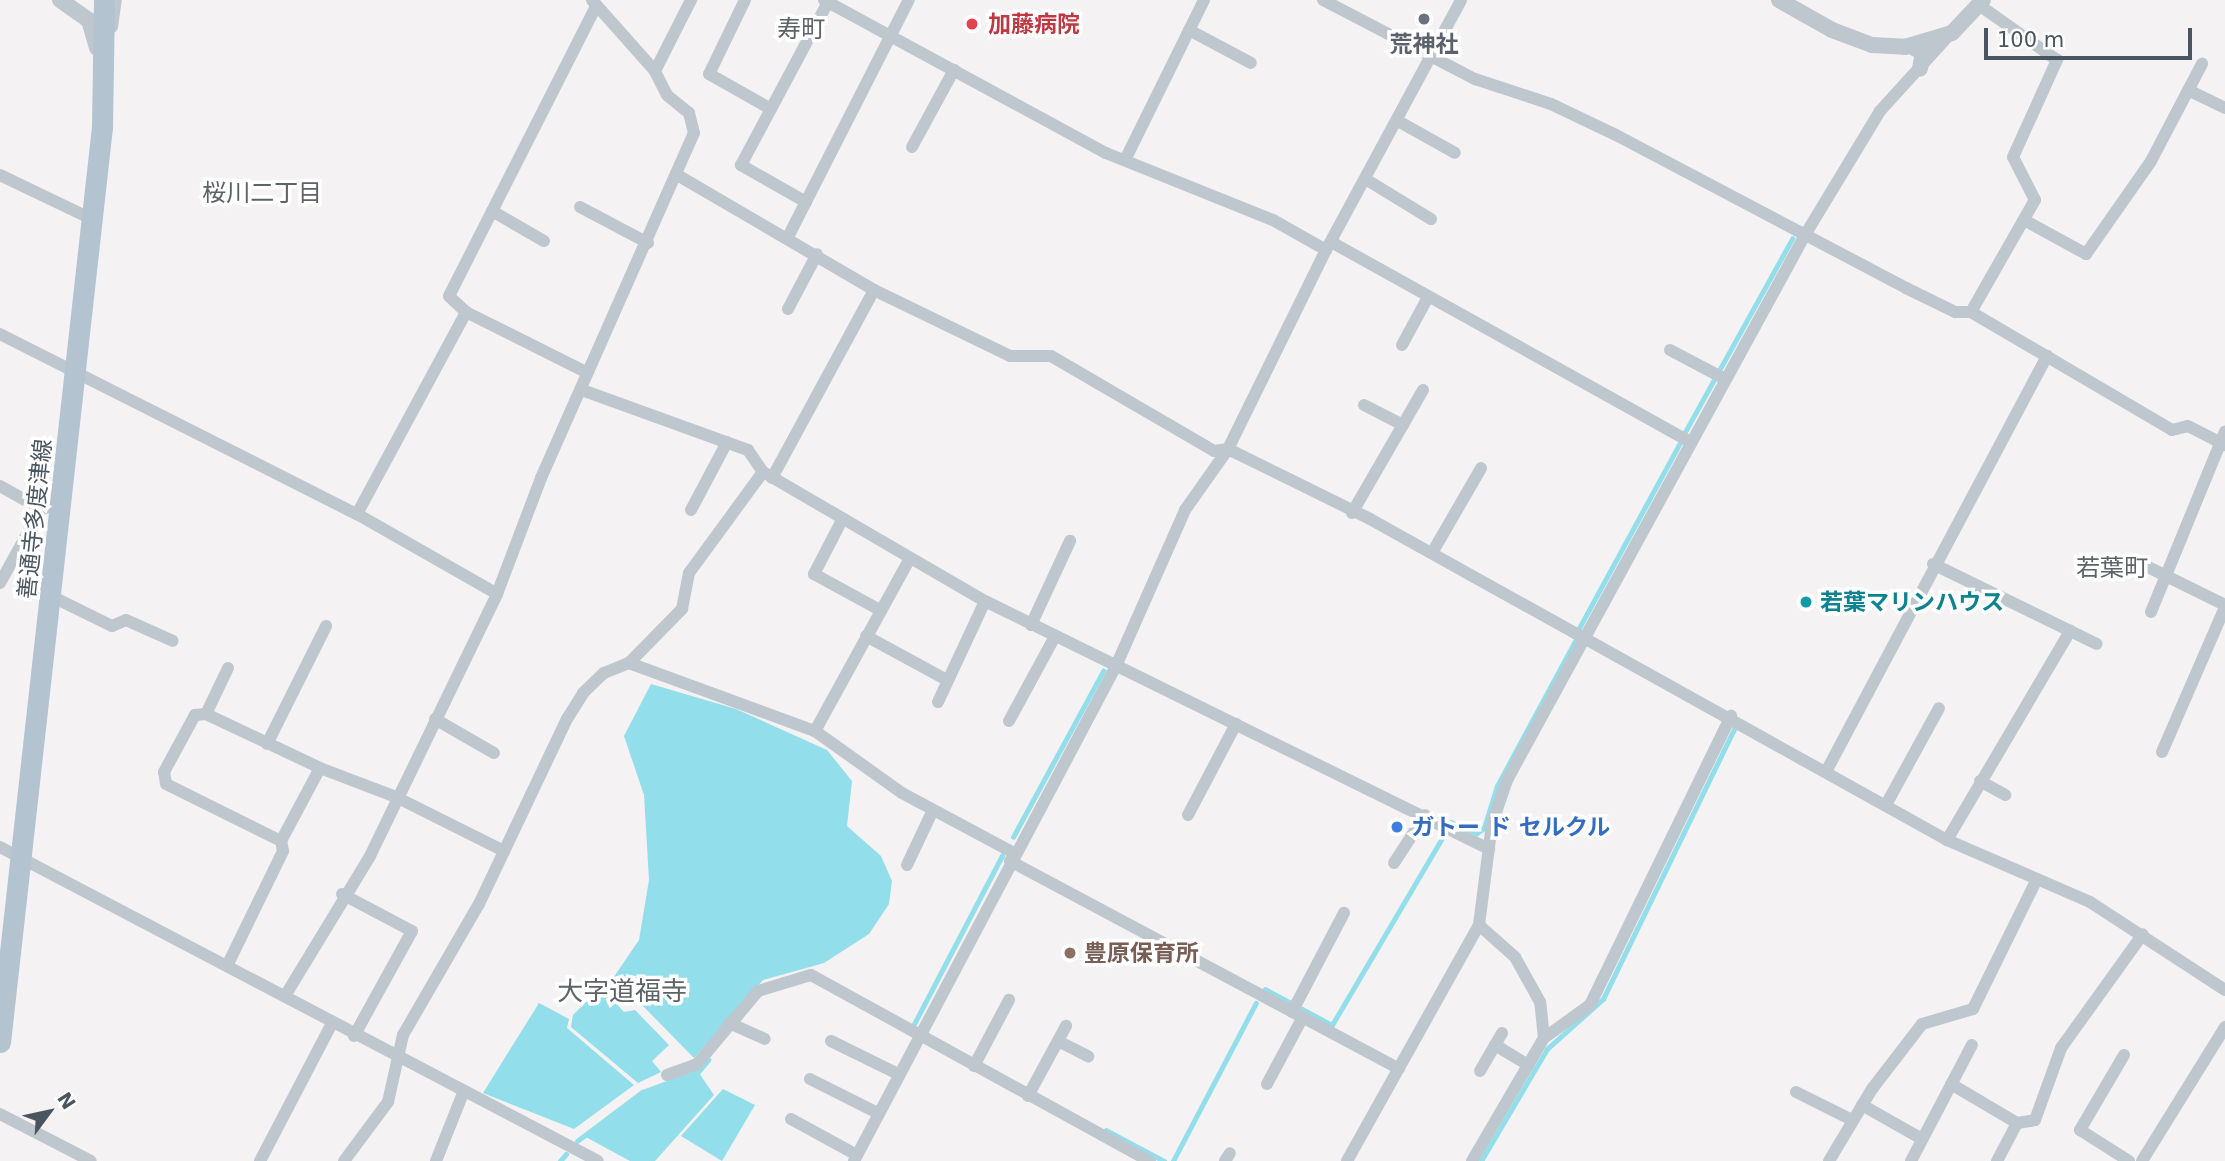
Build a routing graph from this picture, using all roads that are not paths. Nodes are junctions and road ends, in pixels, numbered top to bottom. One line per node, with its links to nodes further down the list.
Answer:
1 (60, 0): 26 (street)
2 (104, 0): 26 (main road, 善通寺多度津線)
3 (116, 0): 26 (street)
4 (691, 0): 25 (street)
5 (745, 0): 29 (street)
6 (854, 0): 15 (street)
7 (909, 0): 18 (street)
8 (1204, 0): 16 (street)
9 (1322, 0): 20 (street)
10 (1461, 0): 20 (street)
11 (1779, 0): 19 (street)
12 (826, 1): 15 (street); 29 (street)
13 (1981, 2): 17 (street); 42 (street)
14 (594, 3): 25 (street); 39 (street)
15 (848, 12): 18 (street)
16 (1189, 30): 21 (street); 33 (street)
17 (1952, 33): 19 (street); 23 (street)
18 (891, 36): 24 (street); 37 (street)
19 (1911, 46): 23 (street)
20 (1432, 58): 30 (street); 43 (street)
21 (1251, 63)
22 (2202, 64): 27 (street)
23 (1920, 69): 43 (street)
24 (954, 70): 31 (street); 33 (street)
25 (655, 71): 35 (street)
26 (102, 74): 40 (main road, 善通寺多度津線)
27 (2188, 90): 28 (street); 42 (street)
28 (2225, 108)
29 (771, 109): 37 (street)
30 (1398, 121): 32 (street); 36 (street)
31 (912, 147)
32 (1455, 153)
33 (1125, 160): 47 (street)
34 (0, 175): 40 (street)
35 (679, 176): 44 (street); 46 (street)
36 (1367, 180): 41 (street); 47 (street)
37 (806, 202): 44 (street)
38 (580, 206): 46 (street)
39 (492, 211): 45 (street); 52 (street)
40 (92, 219): 58 (main road, 善通寺多度津線)
41 (1431, 219)
42 (2024, 220): 53 (street)
43 (1805, 235): 53 (street); 60 (street)
44 (788, 237): 48 (street)
45 (544, 241)
46 (648, 243): 59 (street)
47 (1329, 246): 50 (street); 68 (street)
48 (817, 254): 49 (street); 51 (street)
49 (874, 290): 68 (street); 70 (street)
50 (1427, 299): 55 (street); 67 (street)
51 (788, 309)
52 (466, 312): 59 (street); 76 (street)
53 (1971, 312): 57 (street)
54 (0, 334): 58 (street)
55 (1402, 345)
56 (1670, 350): 60 (street)
57 (2047, 356): 65 (street); 81 (street)
58 (77, 372): 72 (main road, 善通寺多度津線); 76 (street)
59 (588, 373): 61 (street)
60 (1721, 376): 67 (street)
61 (582, 390): 66 (street); 85 (street)
62 (1423, 390): 64 (street)
63 (1364, 405): 64 (street)
64 (1403, 425): 75 (street)
65 (2223, 440): 83 (street)
66 (727, 442): 70 (street); 74 (street)
67 (1691, 442): 96 (street)
68 (1228, 449): 75 (street); 100 (street)
69 (1481, 468): 79 (street)
70 (767, 475): 77 (street); 99 (street)
71 (0, 486): 73 (street)
72 (63, 503): 73 (street); 86 (main road, 善通寺多度津線)
73 (41, 509): 84 (street)
74 (691, 510)
75 (1352, 513): 79 (street)
76 (357, 514): 85 (street)
77 (842, 520): 80 (street); 89 (street)
78 (1070, 541): 91 (street)
79 (1432, 553): 96 (street)
80 (909, 559): 87 (street); 89 (street)
81 (1933, 564): 93 (street); 115 (street)
82 (2148, 567): 83 (street)
83 (2165, 578): 88 (street); 90 (street)
84 (0, 583)
85 (497, 594): 107 (street)
86 (53, 597): 97 (street); 128 (main road, 善通寺多度津線)
87 (985, 601): 91 (street); 102 (street)
88 (2225, 606): 112 (street)
89 (880, 610): 94 (street)
90 (2151, 611)
91 (1031, 625): 95 (street)
92 (326, 626): 111 (street)
93 (2070, 631): 98 (street); 116 (street)
94 (866, 636): 102 (street); 110 (street)
95 (1054, 638): 100 (street); 108 (street)
96 (1583, 638): 106 (street); 126 (street)
97 (173, 641)
98 (2096, 644)
99 (629, 663): 110 (street); 127 (street)
100 (1116, 666): 109 (street); 129 (street)
101 (228, 668): 105 (street)
102 (945, 679): 103 (street)
103 (938, 702)
104 (1939, 708): 119 (street)
105 (206, 714): 111 (street); 124 (street)
106 (1731, 716): 115 (street); 149 (street)
107 (435, 719): 113 (street); 118 (street)
108 (1009, 721)
109 (1236, 724): 121 (street); 122 (street)
110 (815, 731): 120 (street)
111 (267, 744): 114 (street)
112 (2162, 752)
113 (494, 753)
114 (320, 768): 118 (street); 124 (street)
115 (1828, 768): 119 (street)
116 (1980, 781): 117 (street); 123 (street)
117 (2005, 795)
118 (396, 797): 127 (street); 133 (street)
119 (1887, 803): 123 (street)
120 (933, 810): 129 (street); 131 (street)
121 (1188, 815)
122 (1424, 815): 126 (street); 130 (street)
123 (1947, 840): 132 (street)
124 (281, 841): 137 (street)
125 (0, 847): 128 (street)
126 (1489, 849): 135 (street)
127 (504, 851): 158 (street)
128 (22, 857): 137 (street); 153 (main road, 善通寺多度津線)
129 (1012, 857): 141 (street); 146 (street)
130 (1394, 863)
131 (907, 865)
132 (2036, 881): 136 (street); 171 (street)
133 (342, 894): 139 (street); 148 (street)
134 (1344, 913): 141 (street)
135 (1479, 925): 149 (street); 161 (street)
136 (2143, 934): 138 (street); 176 (street)
137 (227, 966): 139 (street)
138 (2225, 990)
139 (285, 996): 142 (street)
140 (1009, 1000): 160 (street)
141 (1296, 1010): 161 (street); 166 (street)
142 (332, 1023): 148 (street); 180 (street)
143 (729, 1023): 146 (street); 150 (street); 164 (street)
144 (1066, 1026): 152 (street)
145 (2225, 1027): 191 (street)
146 (919, 1033): 160 (street); 163 (street)
147 (1502, 1033): 154 (street)
148 (354, 1035): 158 (street)
149 (1544, 1038): 159 (street)
150 (765, 1039)
151 (831, 1041): 163 (street)
152 (1058, 1041): 157 (street); 168 (street)
153 (0, 1042)
154 (1495, 1045): 159 (street); 162 (street)
155 (1972, 1045): 167 (street)
156 (2124, 1055): 190 (street)
157 (1088, 1056)
158 (399, 1061): 170 (street); 181 (street)
159 (1528, 1065): 186 (street)
160 (974, 1066): 168 (street)
161 (1399, 1069): 185 (street)
162 (1480, 1071)
163 (898, 1074): 173 (street)
164 (667, 1075)
165 (810, 1079): 173 (street)
166 (1267, 1084)
167 (1951, 1084): 176 (street); 177 (street)
168 (1030, 1092): 184 (street)
169 (1797, 1092): 175 (street)
170 (463, 1093): 182 (street); 183 (street)
171 (1862, 1105): 175 (street); 177 (street)
172 (0, 1114): 179 (street)
173 (878, 1114): 178 (street)
174 (791, 1119): 178 (street)
175 (1853, 1120): 187 (street)
176 (2017, 1124): 189 (street)
177 (1922, 1139): 188 (street)
178 (855, 1158)
179 (86, 1160)
180 (260, 1161)
181 (344, 1161)
182 (436, 1161)
183 (598, 1161)
184 (1150, 1161)
185 (1347, 1161)
186 (1472, 1161)
187 (1829, 1161)
188 (1911, 1161)
189 (1997, 1161)
190 (2129, 1161)
191 (2142, 1161)

